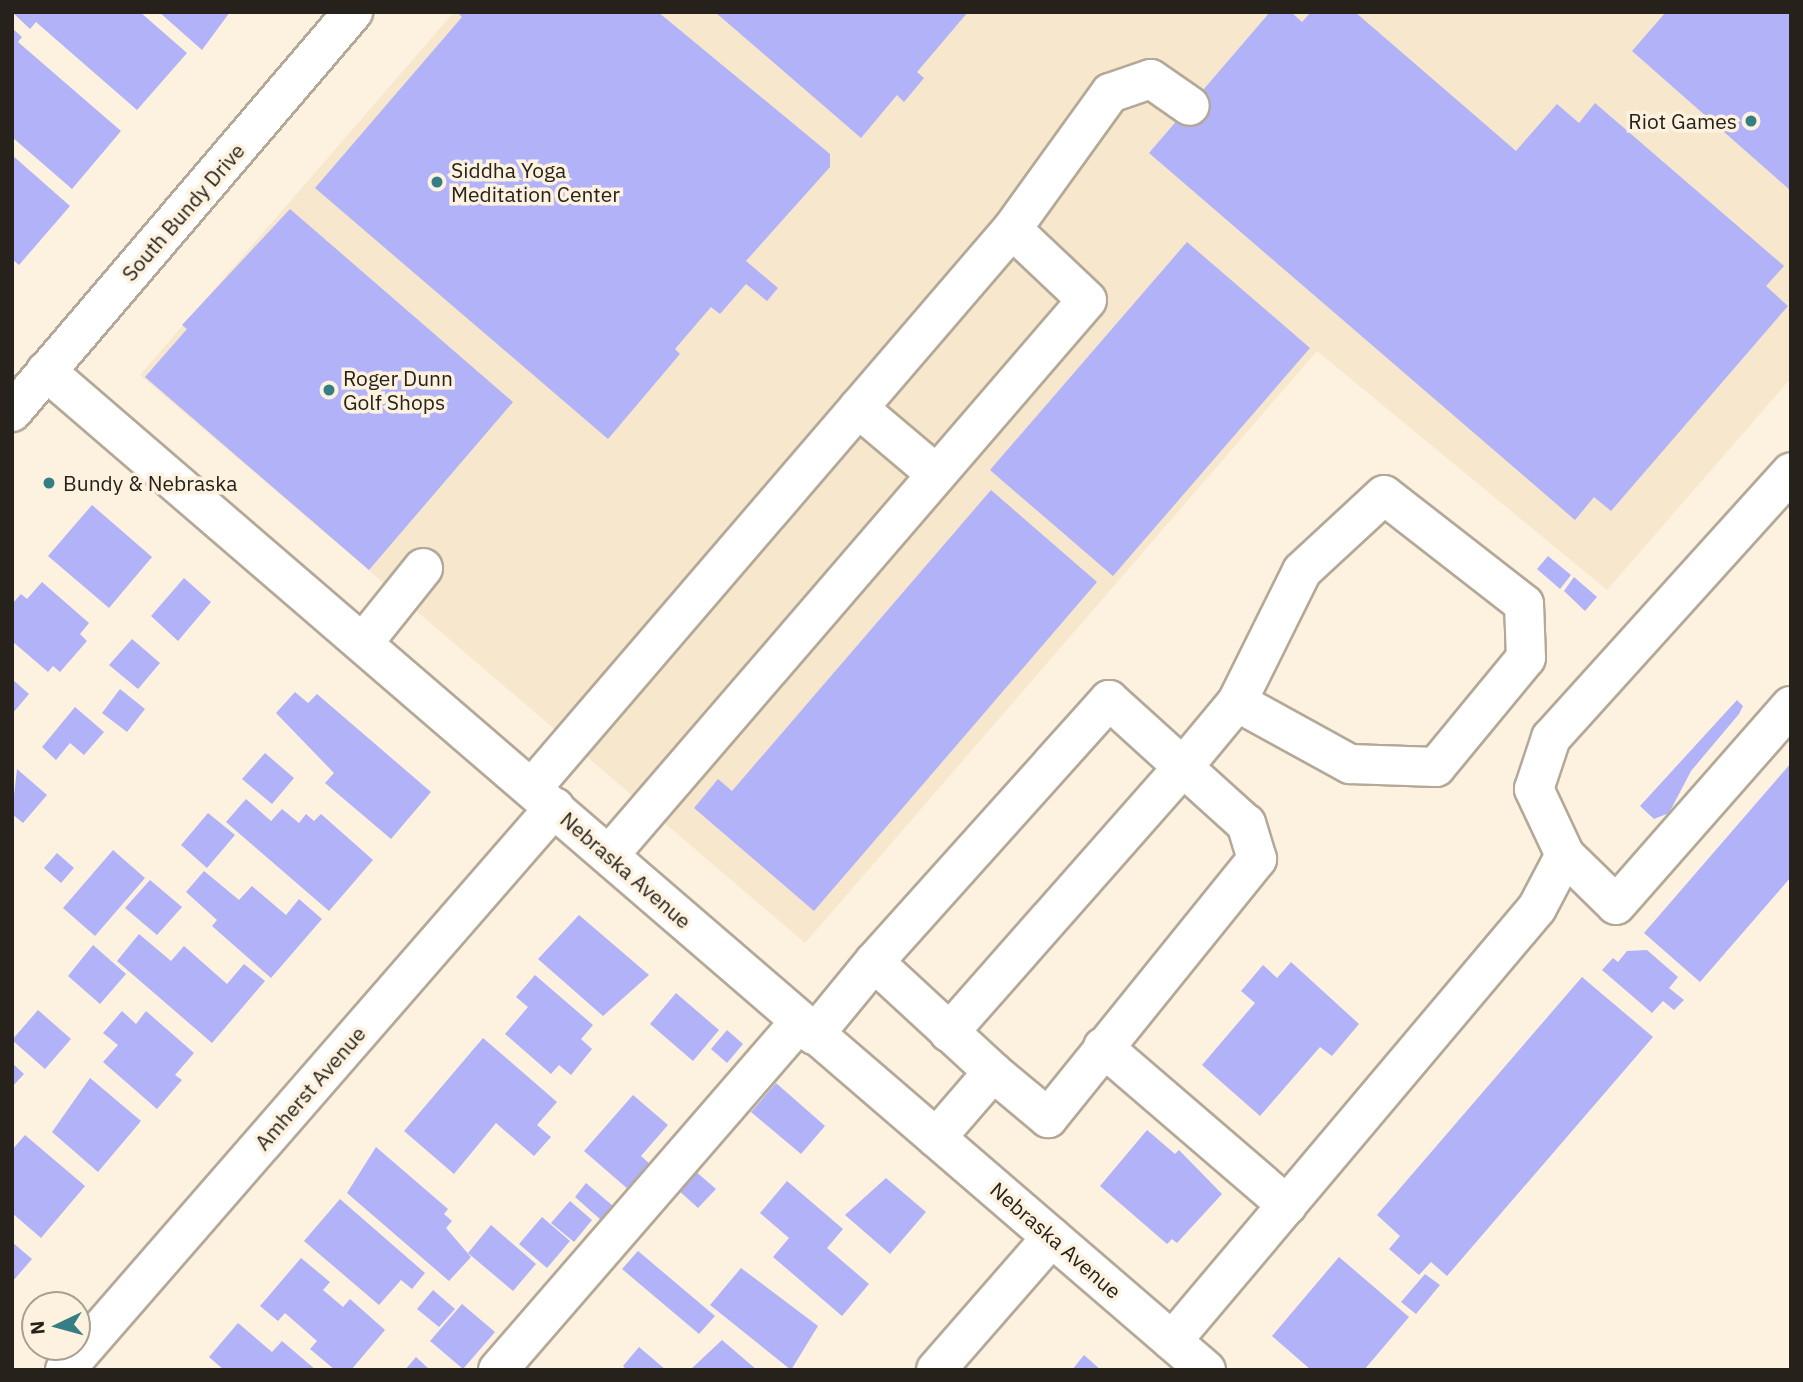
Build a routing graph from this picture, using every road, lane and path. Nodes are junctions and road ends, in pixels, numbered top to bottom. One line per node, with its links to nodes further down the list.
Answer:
1 (353, 12): 4 (street, South Bundy Drive)
2 (1189, 106): 3 (street, Amherst Avenue)
3 (1012, 229): 5 (street, Amherst Avenue); 8 (street)
4 (46, 371): 6 (street, South Bundy Drive); 10 (street, Nebraska Avenue)
5 (858, 408): 8 (street); 14 (street, Amherst Avenue)
6 (12, 412)
7 (1791, 472): 16 (street)
8 (935, 474): 15 (street)
9 (424, 568): 10 (street)
10 (363, 643): 14 (street, Nebraska Avenue)
11 (1237, 702): 11 (street); 13 (street)
12 (1791, 706): 16 (street)
13 (1183, 767): 17 (street); 19 (street); 20 (street)
14 (543, 797): 15 (street, Nebraska Avenue); 26 (street, Amherst Avenue)
15 (609, 855): 18 (street, Nebraska Avenue)
16 (1565, 855): 23 (street)
17 (874, 962): 18 (street); 19 (street)
18 (806, 1029): 22 (street, Nebraska Avenue); 27 (street)
19 (948, 1032): 21 (street)
20 (1103, 1047): 21 (street); 23 (street)
21 (993, 1072): 22 (street)
22 (936, 1138): 24 (street, Nebraska Avenue)
23 (1287, 1205): 25 (street)
24 (1052, 1237): 25 (street, Nebraska Avenue); 28 (street)
25 (1172, 1341): 29 (street, Nebraska Avenue)
26 (65, 1370)
27 (498, 1370)
28 (936, 1370)
29 (1206, 1370)

